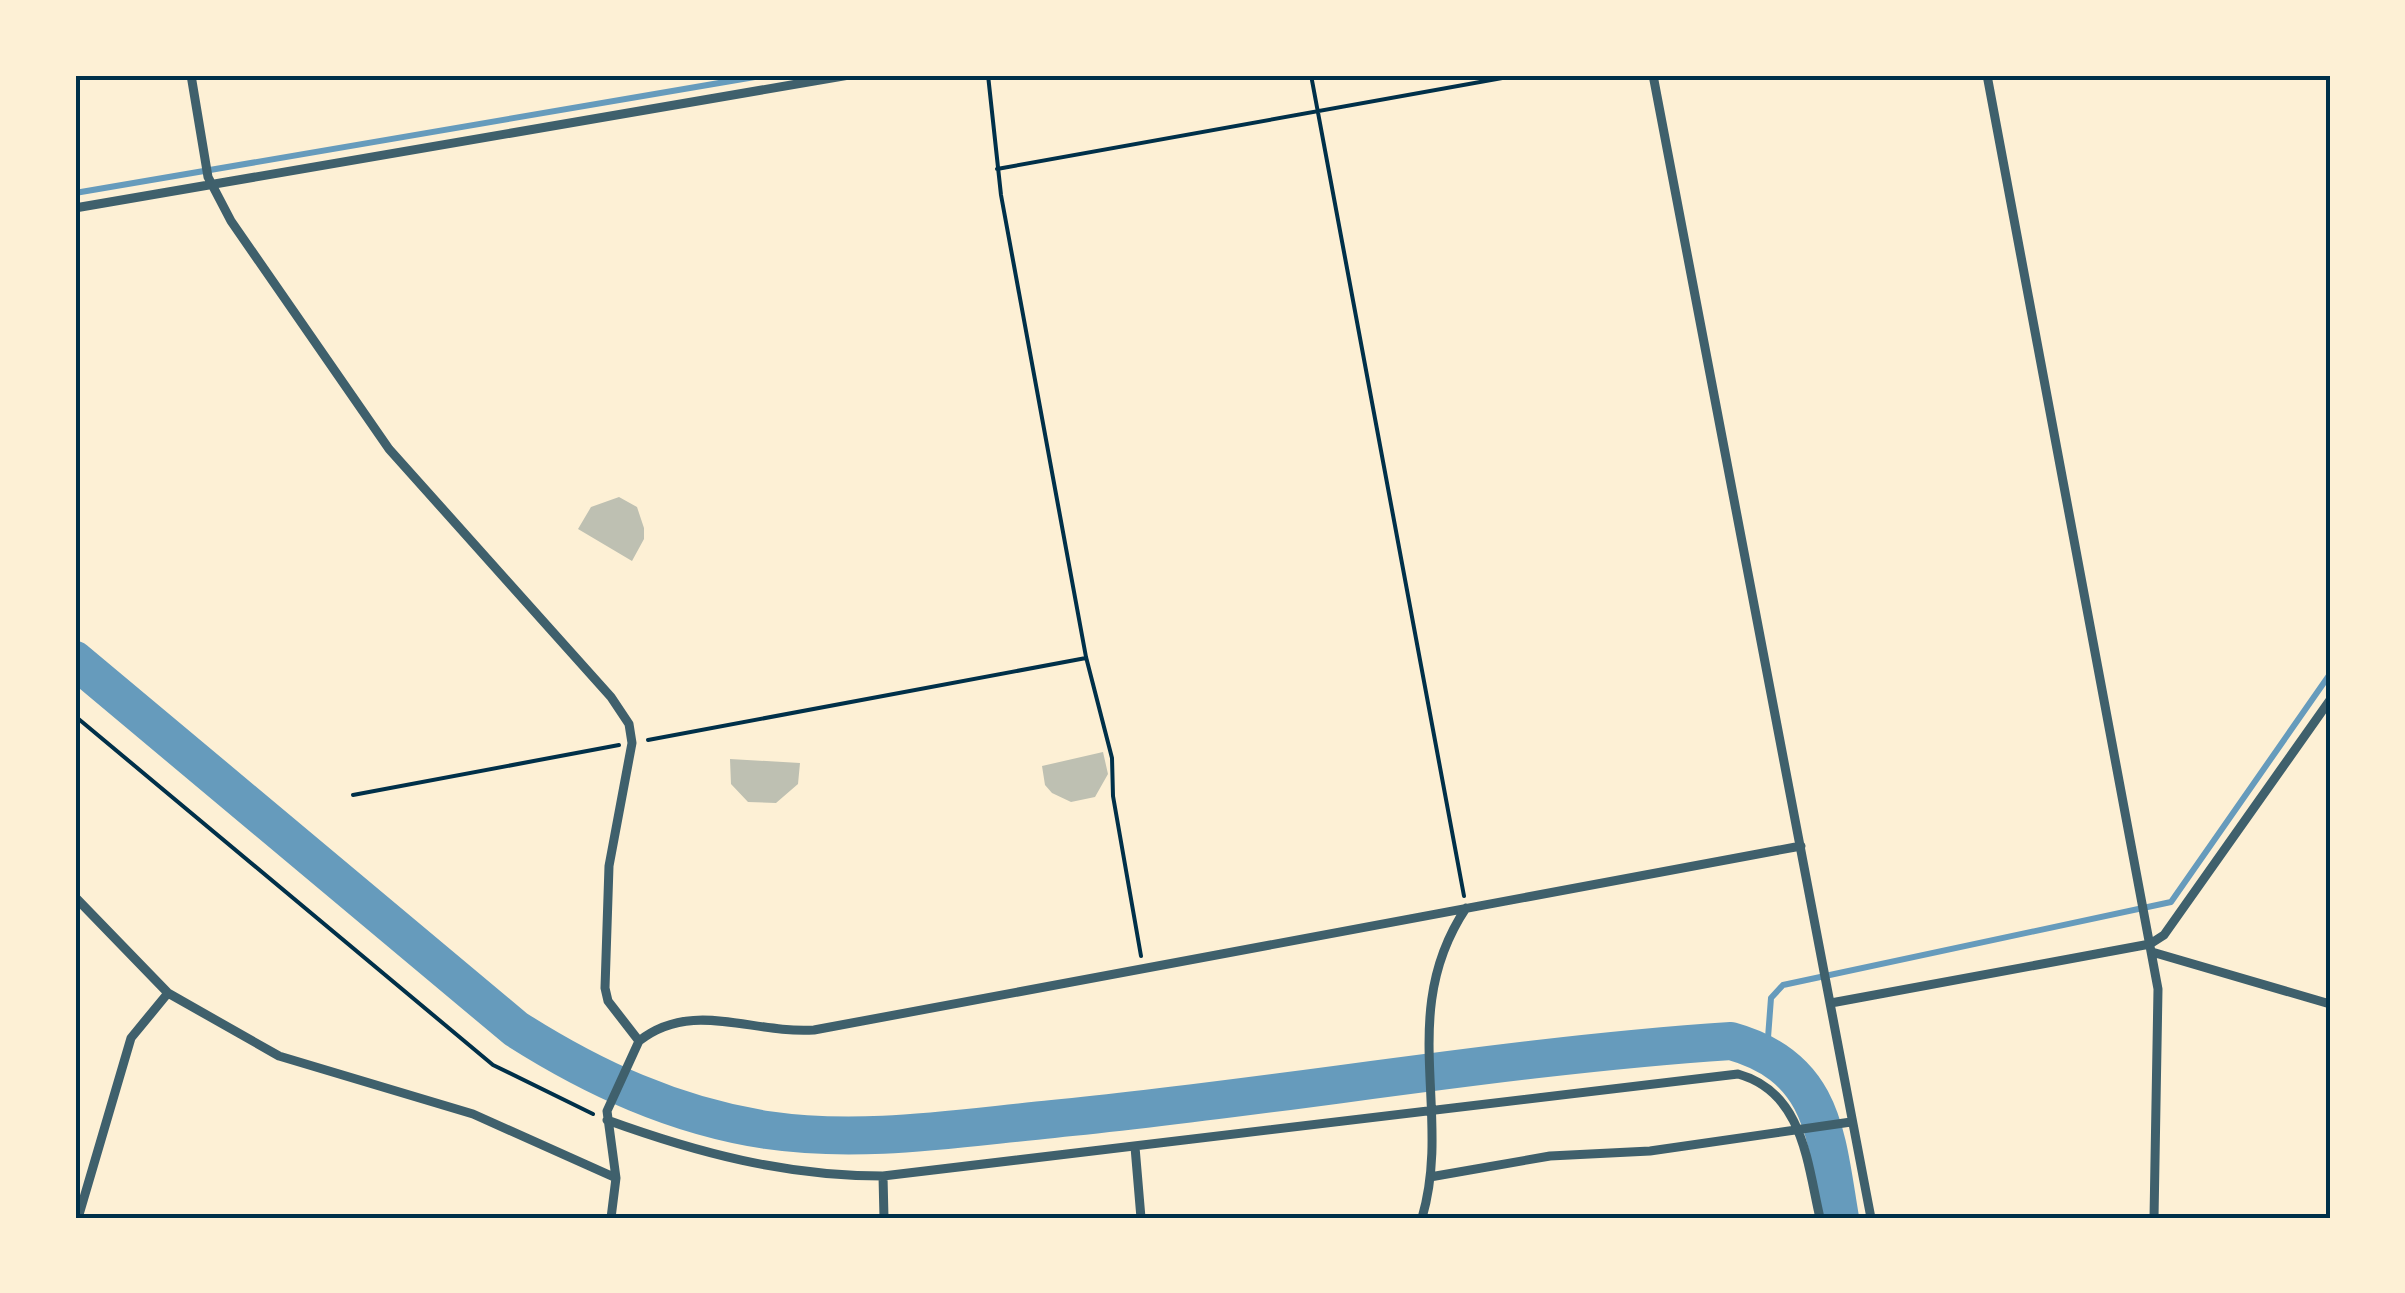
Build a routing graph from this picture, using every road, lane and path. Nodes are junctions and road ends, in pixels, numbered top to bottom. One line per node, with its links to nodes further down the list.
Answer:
1 (191, 75): 10 (street)
2 (849, 75): 10 (street)
3 (988, 75): 9 (path)
4 (1311, 75): 8 (path)
5 (1519, 75): 8 (path)
6 (1653, 75): 17 (street)
7 (1987, 75): 20 (street)
8 (1318, 111): 9 (path); 19 (path)
9 (997, 168): 12 (path)
10 (212, 184): 11 (street); 15 (street)
11 (75, 208)
12 (1086, 658): 15 (path); 21 (path)
13 (2330, 700): 20 (street)
14 (75, 716): 27 (path)
15 (632, 743): 16 (path); 25 (street)
16 (353, 795)
17 (1801, 846): 19 (street); 23 (street)
18 (75, 897): 22 (street)
19 (1466, 908): 21 (street); 26 (street)
20 (2151, 948): 23 (street); 24 (street); 41 (street)
21 (1142, 967): 25 (street)
22 (168, 993): 33 (street); 34 (street)
23 (1830, 997): 28 (street)
24 (2330, 1004)
25 (638, 1046): 27 (street)
26 (1428, 1110): 29 (street); 30 (street); 32 (street)
27 (607, 1116): 31 (street); 33 (street)
28 (1851, 1122): 29 (street); 40 (street)
29 (1803, 1129): 32 (street); 39 (street)
30 (1135, 1147): 31 (street); 37 (street)
31 (883, 1176): 36 (street)
32 (1430, 1177): 38 (street)
33 (616, 1178): 35 (street)
34 (78, 1218)
35 (611, 1218)
36 (884, 1218)
37 (1141, 1218)
38 (1422, 1218)
39 (1820, 1218)
40 (1871, 1218)
41 (2154, 1218)

